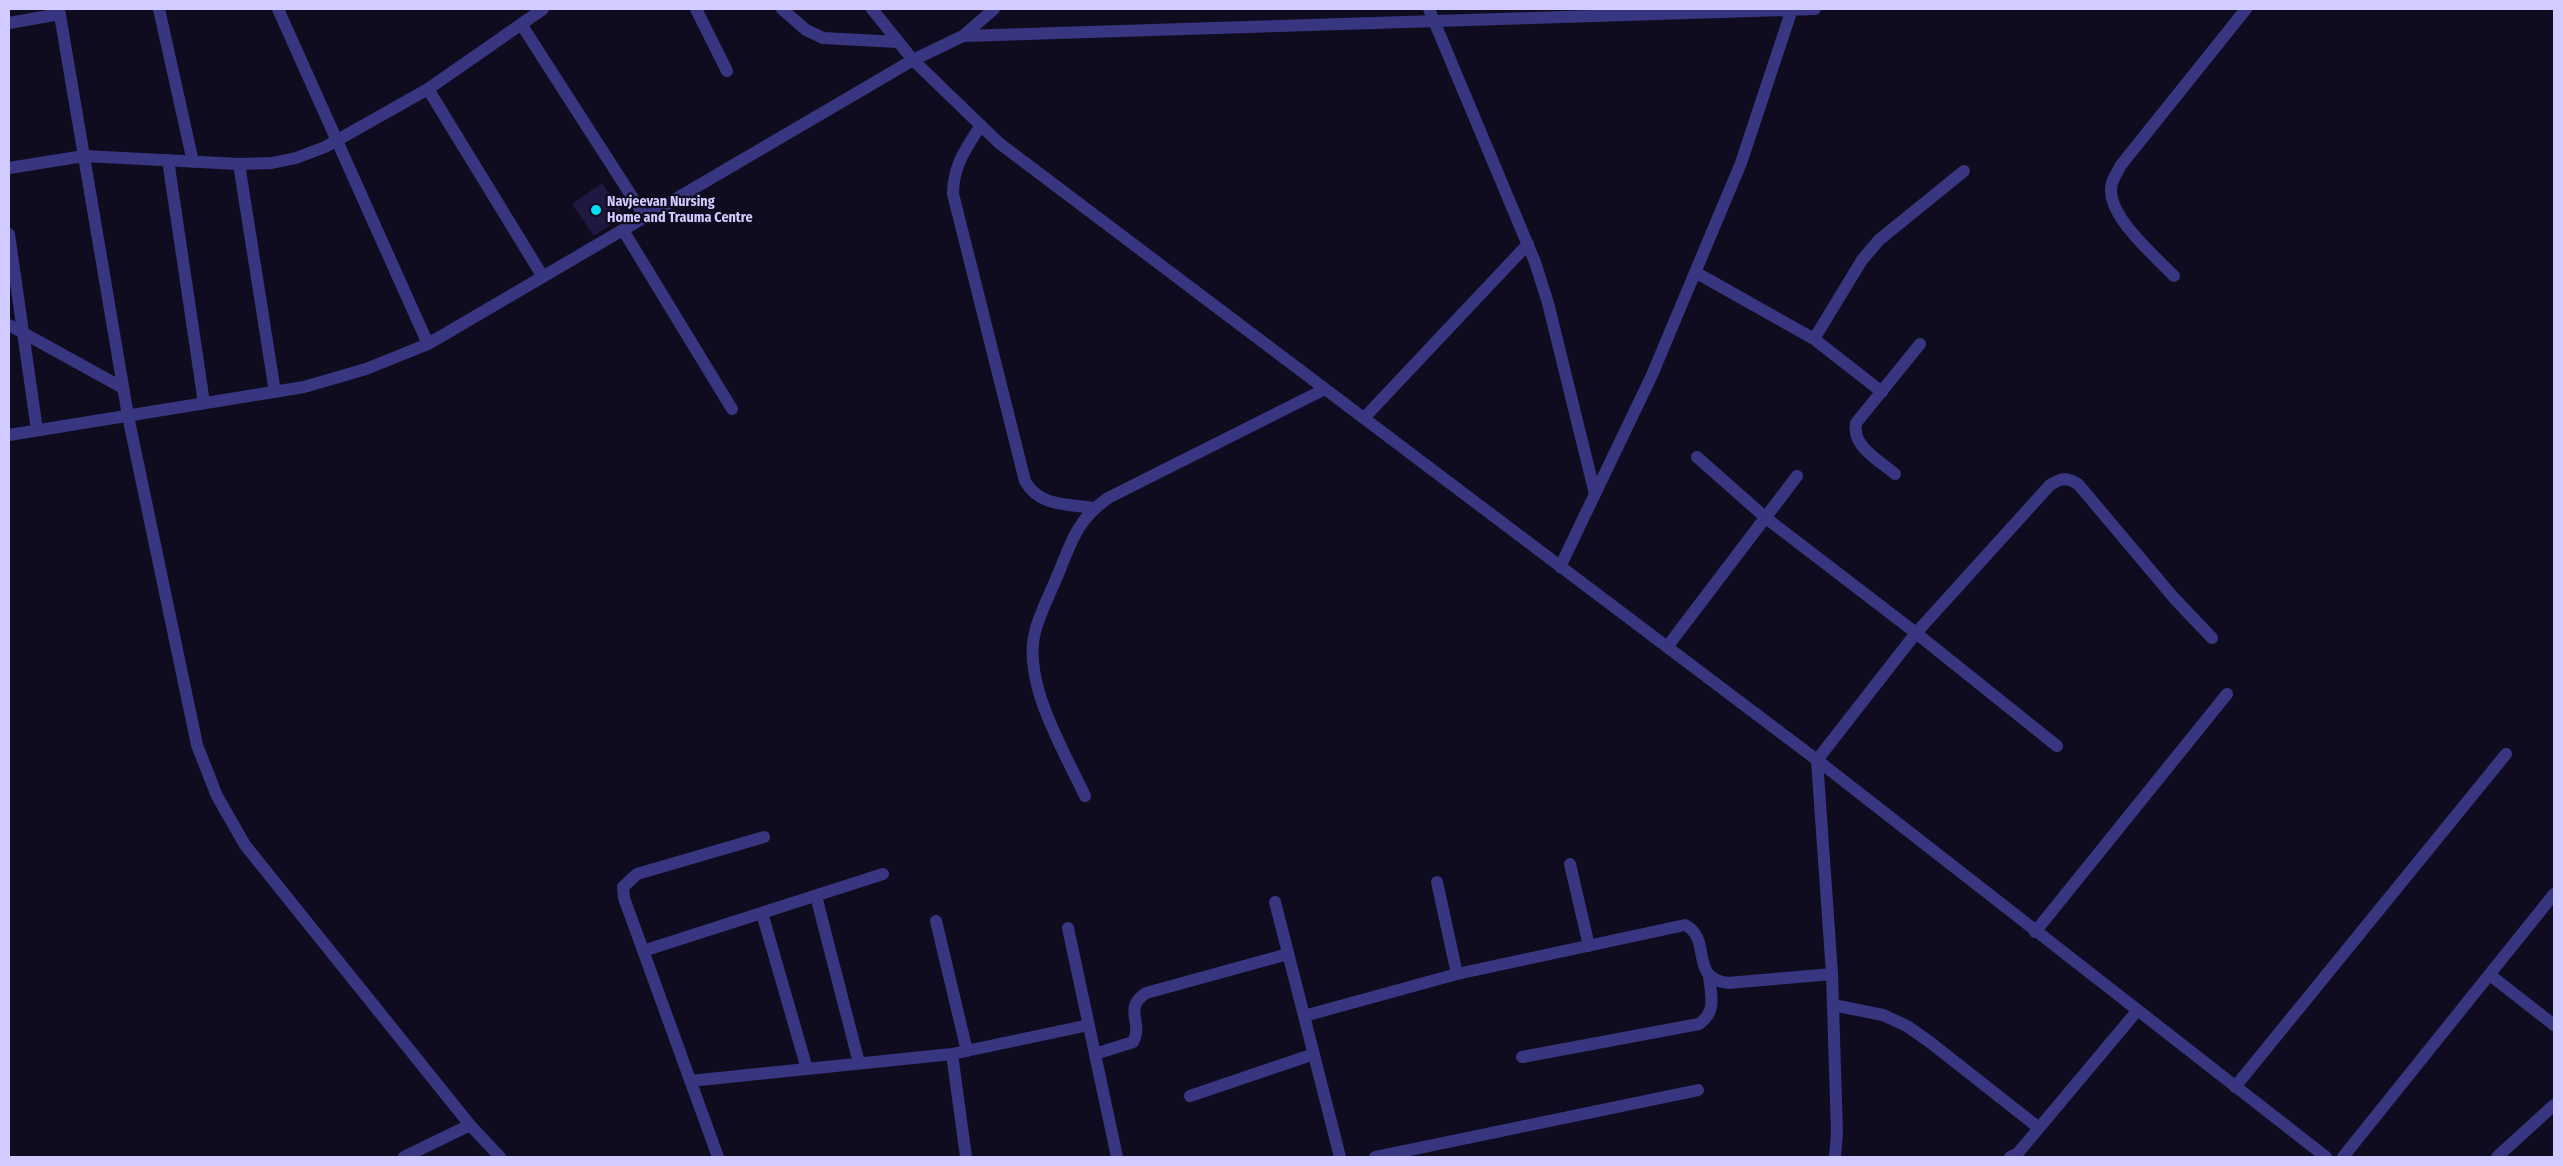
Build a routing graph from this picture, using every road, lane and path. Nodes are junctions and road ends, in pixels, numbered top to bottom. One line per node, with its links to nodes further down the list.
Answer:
1 (160, 9): 24 (street)
2 (278, 9): 21 (street)
3 (543, 9): 14 (street)
4 (696, 9): 18 (street)
5 (782, 9): 16 (street)
6 (872, 9): 16 (street)
7 (994, 9): 15 (street)
8 (1792, 9): 9 (street); 12 (street); 32 (street)
9 (1815, 9)
10 (2246, 9): 33 (street)
11 (60, 11): 13 (street); 22 (street)
12 (1431, 15): 15 (street); 31 (street)
13 (9, 23)
14 (521, 24): 19 (street); 28 (street)
15 (963, 36): 17 (street)
16 (898, 42): 17 (street)
17 (913, 60): 20 (street); 28 (street)
18 (727, 71)
19 (428, 89): 21 (street); 34 (street)
20 (981, 125): 41 (street); 54 (street)
21 (337, 140): 25 (street); 38 (street)
22 (84, 156): 23 (street); 26 (street); 40 (street)
23 (168, 160): 24 (street); 44 (street)
24 (193, 162): 25 (street)
25 (239, 164): 42 (street)
26 (9, 168)
27 (1964, 171): 37 (street)
28 (645, 217): 29 (street)
29 (623, 230): 34 (street); 45 (street)
30 (9, 234): 36 (street)
31 (1528, 244): 47 (street); 53 (street)
32 (1695, 272): 37 (street); 53 (street)
33 (2174, 276)
34 (543, 277): 38 (street)
35 (9, 325): 36 (street)
36 (23, 333): 40 (street); 48 (street)
37 (1814, 339): 43 (street)
38 (428, 344): 42 (street)
39 (1920, 344): 43 (street)
40 (123, 388): 46 (street)
41 (1325, 389): 47 (street); 54 (street)
42 (275, 392): 44 (street)
43 (1882, 392): 51 (street)
44 (204, 403): 46 (street)
45 (732, 409)
46 (128, 416): 48 (street); 100 (street)
47 (1364, 418): 56 (street)
48 (37, 430): 49 (street)
49 (9, 435)
50 (1697, 457): 55 (street)
51 (1895, 474)
52 (1797, 476): 55 (street)
53 (1595, 494): 56 (street)
54 (1095, 508): 64 (street)
55 (1766, 518): 57 (street); 59 (street)
56 (1560, 567): 59 (street)
57 (1916, 633): 58 (street); 61 (street); 63 (street)
58 (2212, 638)
59 (1666, 647): 63 (street)
60 (2227, 694): 75 (street)
61 (2057, 746)
62 (2506, 754): 96 (street)
63 (1817, 760): 75 (street); 80 (street)
64 (1085, 796)
65 (764, 837): 77 (street)
66 (1570, 864): 76 (street)
67 (883, 874): 70 (street)
68 (1437, 882): 79 (street)
69 (2554, 894): 81 (street)
70 (816, 896): 72 (street); 93 (street)
71 (1275, 902): 78 (street)
72 (762, 913): 77 (street); 94 (street)
73 (936, 921): 88 (street)
74 (1068, 928): 86 (street)
75 (2035, 932): 84 (street)
76 (1589, 946): 79 (street); 82 (street)
77 (643, 951): 95 (street)
78 (1288, 954): 85 (street); 90 (street)
79 (1457, 974): 85 (street)
80 (1832, 974): 82 (street); 83 (street)
81 (2490, 975): 87 (street); 112 (street)
82 (1709, 976): 92 (street)
83 (1833, 1005): 101 (street); 110 (street)
84 (2137, 1011): 96 (street); 101 (street)
85 (1304, 1016): 91 (street)
86 (1089, 1025): 88 (street); 90 (street)
87 (2554, 1025)
88 (967, 1051): 89 (street)
89 (952, 1054): 93 (street); 106 (street)
90 (1095, 1054): 107 (street)
91 (1314, 1054): 98 (street); 108 (street)
92 (1522, 1057)
93 (859, 1063): 94 (street)
94 (807, 1069): 95 (street)
95 (690, 1082): 105 (street)
96 (2235, 1087): 102 (street)
97 (1698, 1090): 109 (street)
98 (1190, 1096)
99 (2554, 1105): 113 (street)
100 (470, 1125): 103 (street); 104 (street)
101 (2039, 1128): 111 (street)
102 (2321, 1156)
103 (404, 1157)
104 (500, 1157)
105 (718, 1157)
106 (966, 1157)
107 (1117, 1157)
108 (1340, 1157)
109 (1375, 1157)
110 (1835, 1157)
111 (2010, 1157)
112 (2343, 1157)
113 (2498, 1157)

